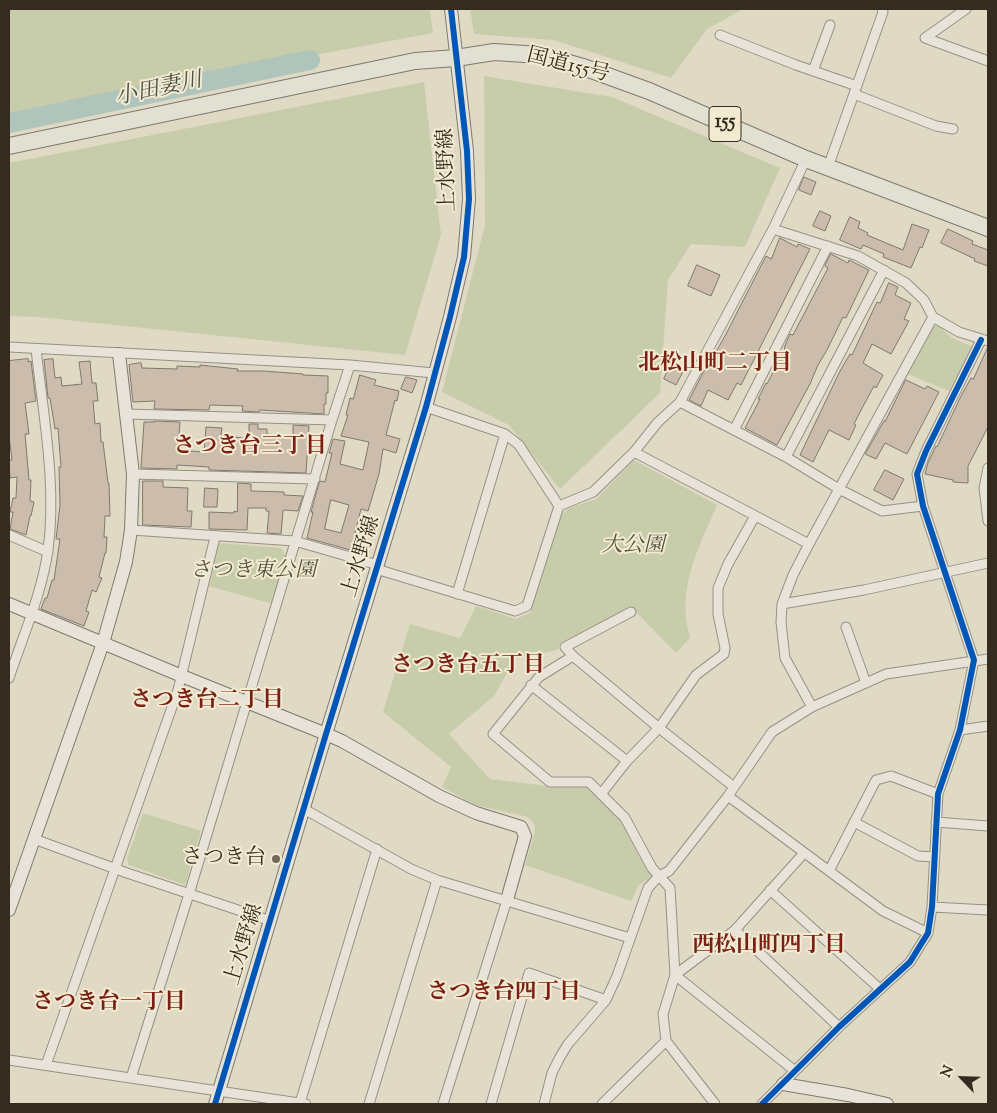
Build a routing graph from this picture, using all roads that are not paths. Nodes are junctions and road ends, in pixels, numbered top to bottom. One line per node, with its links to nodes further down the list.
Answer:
1 (451, 9): 6 (street, 上水野線)
2 (966, 9): 7 (street)
3 (885, 10): 9 (street)
4 (830, 25): 8 (street)
5 (720, 35): 8 (street)
6 (456, 58): 11 (highway, 国道155号 / 155); 12 (highway, 国道155号 / 155); 24 (street, 上水野線)
7 (988, 60)
8 (813, 71): 9 (street)
9 (855, 90): 10 (street); 13 (street)
10 (952, 129)
11 (9, 146)
12 (806, 158): 13 (highway, 国道155号 / 155); 15 (street)
13 (828, 167): 14 (highway, 国道155号 / 155)
14 (988, 228)
15 (773, 229): 16 (street); 25 (street)
16 (828, 246): 17 (street); 29 (street)
17 (884, 270): 18 (street); 32 (street)
18 (933, 318): 19 (street); 36 (street)
19 (985, 340): 38 (street)
20 (9, 347): 21 (street)
21 (36, 349): 22 (street); 46 (street)
22 (119, 354): 23 (street); 27 (street)
23 (350, 365): 24 (street); 28 (street)
24 (434, 373): 26 (street, 上水野線)
25 (680, 402): 29 (street); 31 (street)
26 (426, 407): 30 (street); 48 (street, 上水野線)
27 (127, 414): 28 (street); 34 (street)
28 (332, 420): 35 (street)
29 (734, 430): 32 (street)
30 (505, 434): 37 (street); 50 (street)
31 (634, 452): 37 (street); 39 (street)
32 (786, 457): 36 (street)
33 (988, 468): 40 (street)
34 (134, 474): 35 (street); 41 (street)
35 (315, 479): 44 (street)
36 (839, 489): 38 (street); 45 (street)
37 (560, 506): 50 (street)
38 (922, 506): 49 (street)
39 (755, 516): 45 (street); 67 (street)
40 (988, 521)
41 (131, 530): 43 (street); 56 (street)
42 (9, 535): 46 (street)
43 (215, 537): 44 (street); 60 (street)
44 (295, 542): 48 (street); 64 (street)
45 (809, 544): 52 (street)
46 (48, 552): 54 (street)
47 (988, 563): 49 (street)
48 (377, 567): 50 (street); 69 (street, 上水野線)
49 (945, 573): 52 (street); 59 (street)
50 (456, 594)
51 (9, 604): 54 (street)
52 (782, 604): 65 (street)
53 (632, 612): 57 (street)
54 (31, 613): 56 (street); 61 (street)
55 (846, 627): 62 (street)
56 (103, 643): 60 (street); 79 (street)
57 (573, 656): 63 (street); 67 (street)
58 (988, 658): 59 (street)
59 (974, 660): 62 (street); 68 (street)
60 (182, 676): 64 (street); 83 (street)
61 (9, 678)
62 (866, 683): 65 (street)
63 (531, 685): 70 (street); 72 (street)
64 (247, 702): 69 (street); 88 (street)
65 (812, 707): 71 (street)
66 (988, 726): 68 (street)
67 (659, 728): 70 (street); 71 (street)
68 (960, 730): 73 (street)
69 (326, 734): 75 (street, 上水野線); 89 (street)
70 (627, 761): 72 (street)
71 (734, 787): 74 (street)
72 (602, 794): 85 (street)
73 (938, 794): 76 (street); 77 (street)
74 (728, 796): 81 (street); 85 (street)
75 (304, 809): 80 (street); 93 (street, 上水野線)
76 (854, 822): 82 (street); 84 (street)
77 (936, 822): 78 (street); 82 (street)
78 (988, 826)
79 (34, 839): 83 (street); 91 (street)
80 (377, 849): 86 (street); 108 (street)
81 (804, 853): 84 (street); 87 (street)
82 (934, 858): 90 (street)
83 (117, 868): 88 (street); 103 (street)
84 (829, 871): 95 (street)
85 (659, 876): 96 (street); 97 (street)
86 (437, 880): 89 (street); 109 (street)
87 (770, 890): 94 (street); 98 (street)
88 (189, 894): 93 (street); 105 (street)
89 (507, 900): 96 (street); 110 (street)
90 (932, 907): 92 (street); 95 (street)
91 (9, 910)
92 (988, 910)
93 (271, 921): 107 (street, 上水野線)
94 (735, 930): 97 (street); 100 (street)
95 (928, 932): 98 (street)
96 (630, 938): 99 (street)
97 (675, 975): 101 (street); 104 (street)
98 (880, 989): 100 (street)
99 (606, 1000): 111 (street); 112 (street)
100 (839, 1027): 104 (street)
101 (666, 1041): 113 (street); 114 (street)
102 (9, 1060): 103 (street)
103 (46, 1066): 105 (street)
104 (795, 1071): 106 (street)
105 (131, 1078): 107 (street)
106 (783, 1084): 115 (street); 116 (street)
107 (217, 1098): 108 (street)
108 (303, 1104)
109 (369, 1104)
110 (443, 1104)
111 (491, 1104)
112 (544, 1104)
113 (602, 1104)
114 (715, 1104)
115 (762, 1104)
116 (887, 1104)

